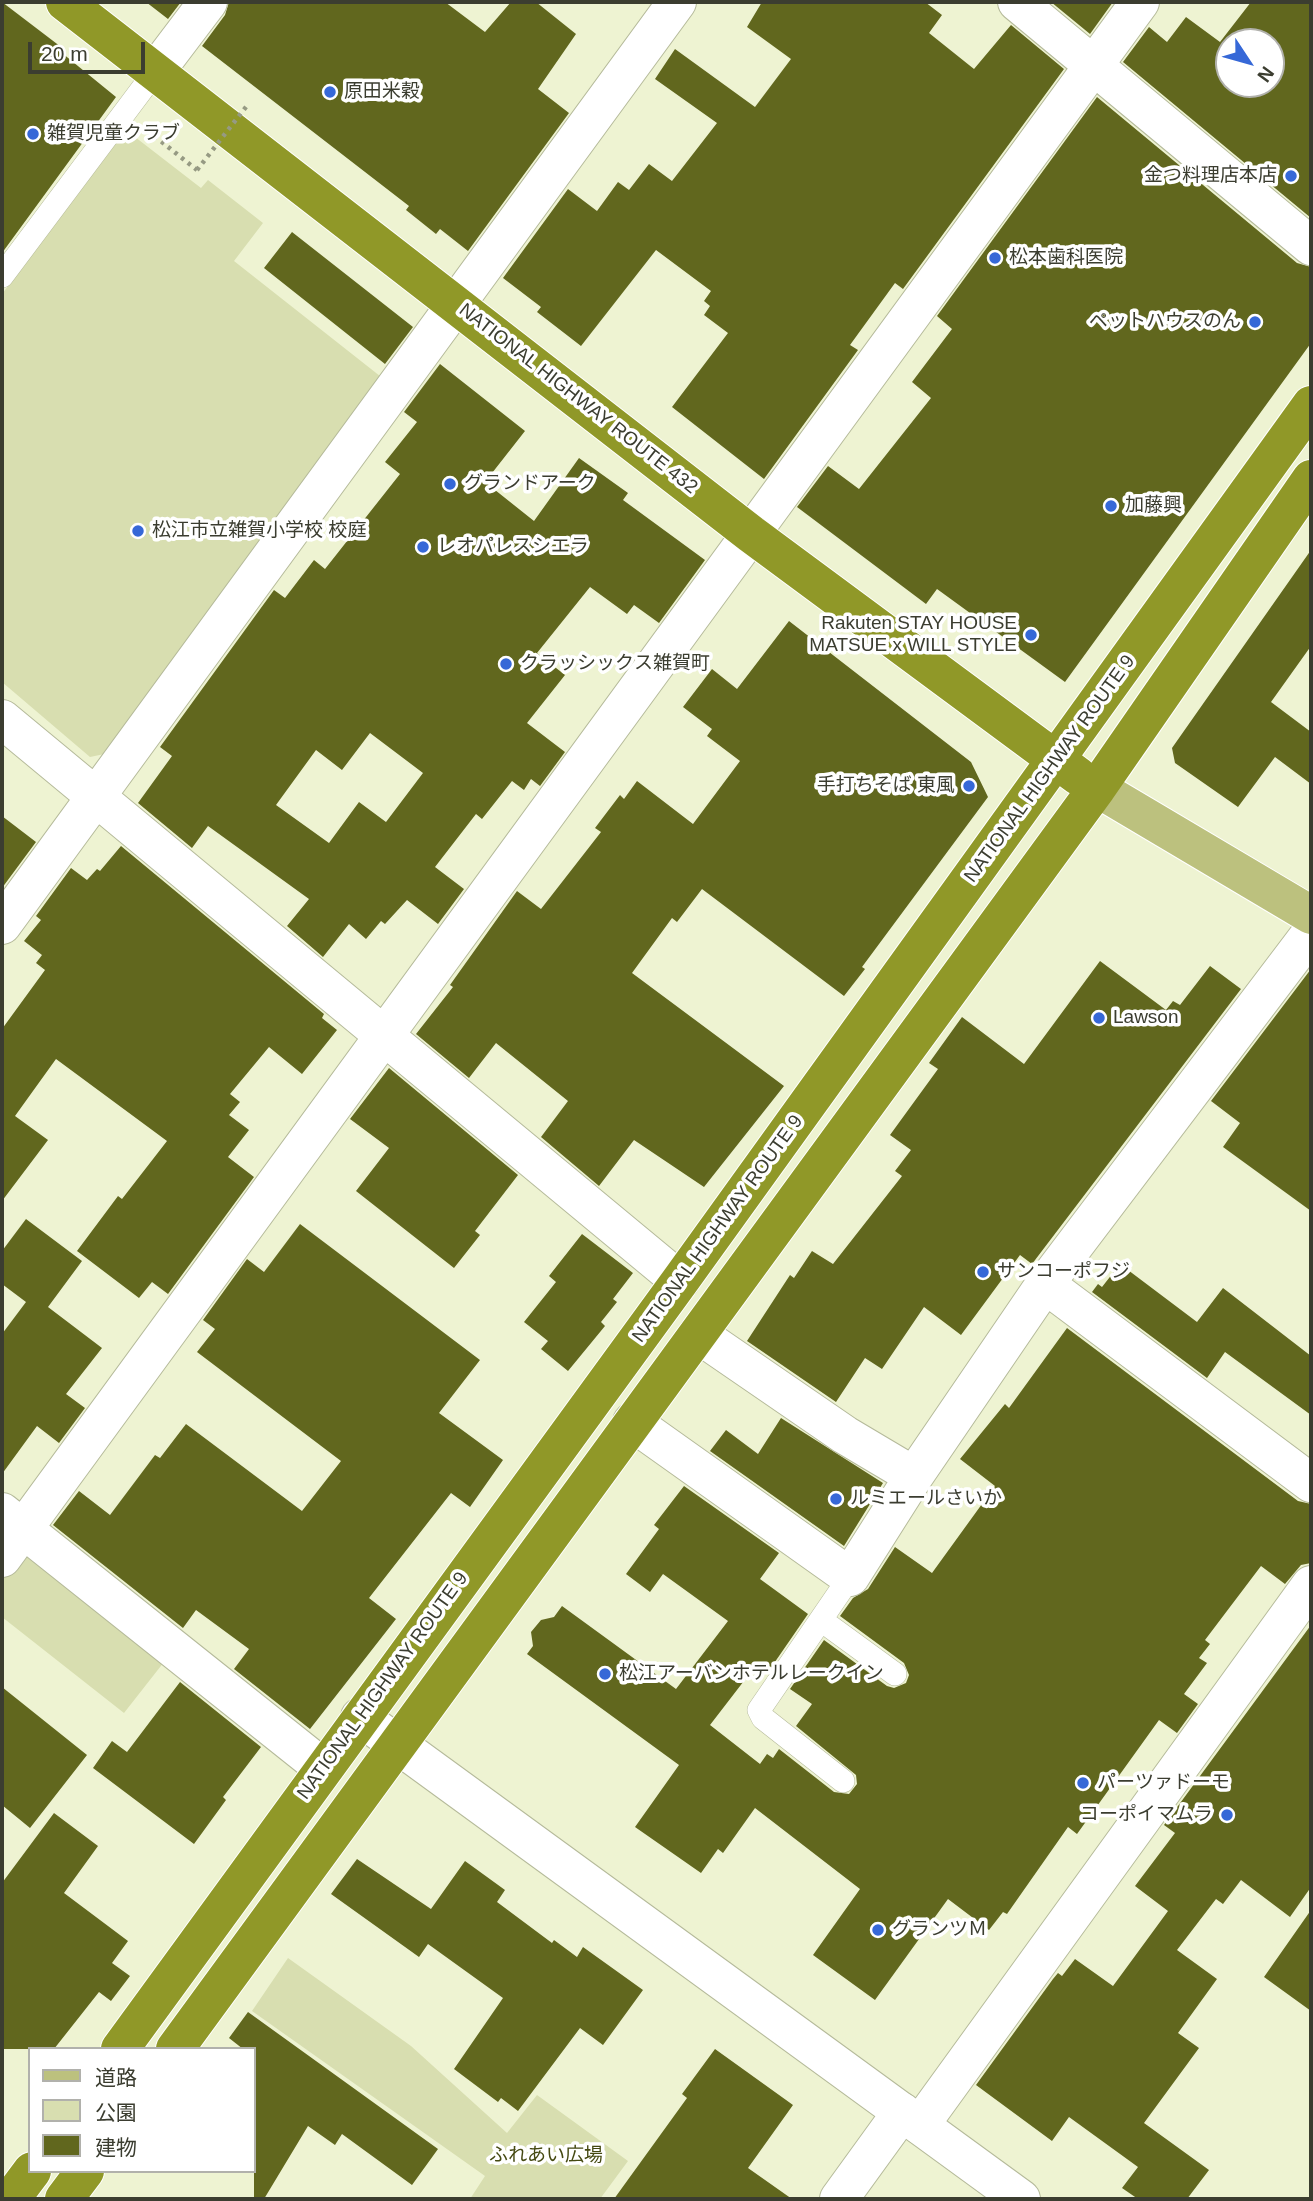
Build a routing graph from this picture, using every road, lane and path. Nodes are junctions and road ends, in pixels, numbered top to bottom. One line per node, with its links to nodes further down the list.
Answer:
1 (65, 2): 7 (highway, NATIONAL HIGHWAY ROUTE 432)
2 (208, 2): 7 (street)
3 (677, 2): 12 (street)
4 (1017, 2): 6 (street)
5 (1140, 2): 6 (street)
6 (1093, 66): 10 (street); 15 (street)
7 (155, 72): 11 (lane); 12 (highway, NATIONAL HIGHWAY ROUTE 432)
8 (250, 103): 9 (path, bridge)
9 (144, 127)
10 (1311, 246)
11 (2, 276)
12 (454, 304): 15 (highway, NATIONAL HIGHWAY ROUTE 432); 19 (street)
13 (1311, 405): 17 (highway, NATIONAL HIGHWAY ROUTE 9)
14 (1306, 499): 18 (highway)
15 (751, 534): 17 (highway, NATIONAL HIGHWAY ROUTE 432); 23 (street)
16 (2, 719): 19 (street)
17 (1056, 762): 18 (highway, NATIONAL HIGHWAY ROUTE 432); 24 (highway, NATIONAL HIGHWAY ROUTE 9)
18 (1097, 788): 20 (main road); 26 (highway)
19 (97, 798): 21 (street); 23 (street)
20 (1311, 915)
21 (2, 925)
22 (1311, 933): 25 (street)
23 (383, 1036): 24 (street); 30 (street)
24 (680, 1282): 35 (highway, NATIONAL HIGHWAY ROUTE 9)
25 (1045, 1284): 28 (street); 29 (street)
26 (698, 1334): 27 (highway); 28 (street)
27 (632, 1422): 31 (street); 36 (highway)
28 (914, 1476): 31 (street)
29 (1311, 1483)
30 (9, 1533): 37 (street)
31 (850, 1577): 33 (lane)
32 (1311, 1585): 41 (street)
33 (821, 1620): 34 (lane); 38 (lane)
34 (895, 1674)
35 (360, 1717): 36 (street); 37 (highway, NATIONAL HIGHWAY ROUTE 9)
36 (398, 1745): 40 (highway); 41 (street)
37 (323, 1768): 39 (highway, NATIONAL HIGHWAY ROUTE 9)
38 (843, 1781)
39 (121, 2047)
40 (176, 2047)
41 (911, 2118): 46 (street); 47 (street)
42 (30, 2173): 44 (highway)
43 (84, 2173): 45 (highway)
44 (11, 2199)
45 (64, 2199)
46 (839, 2199)
47 (1021, 2199)

